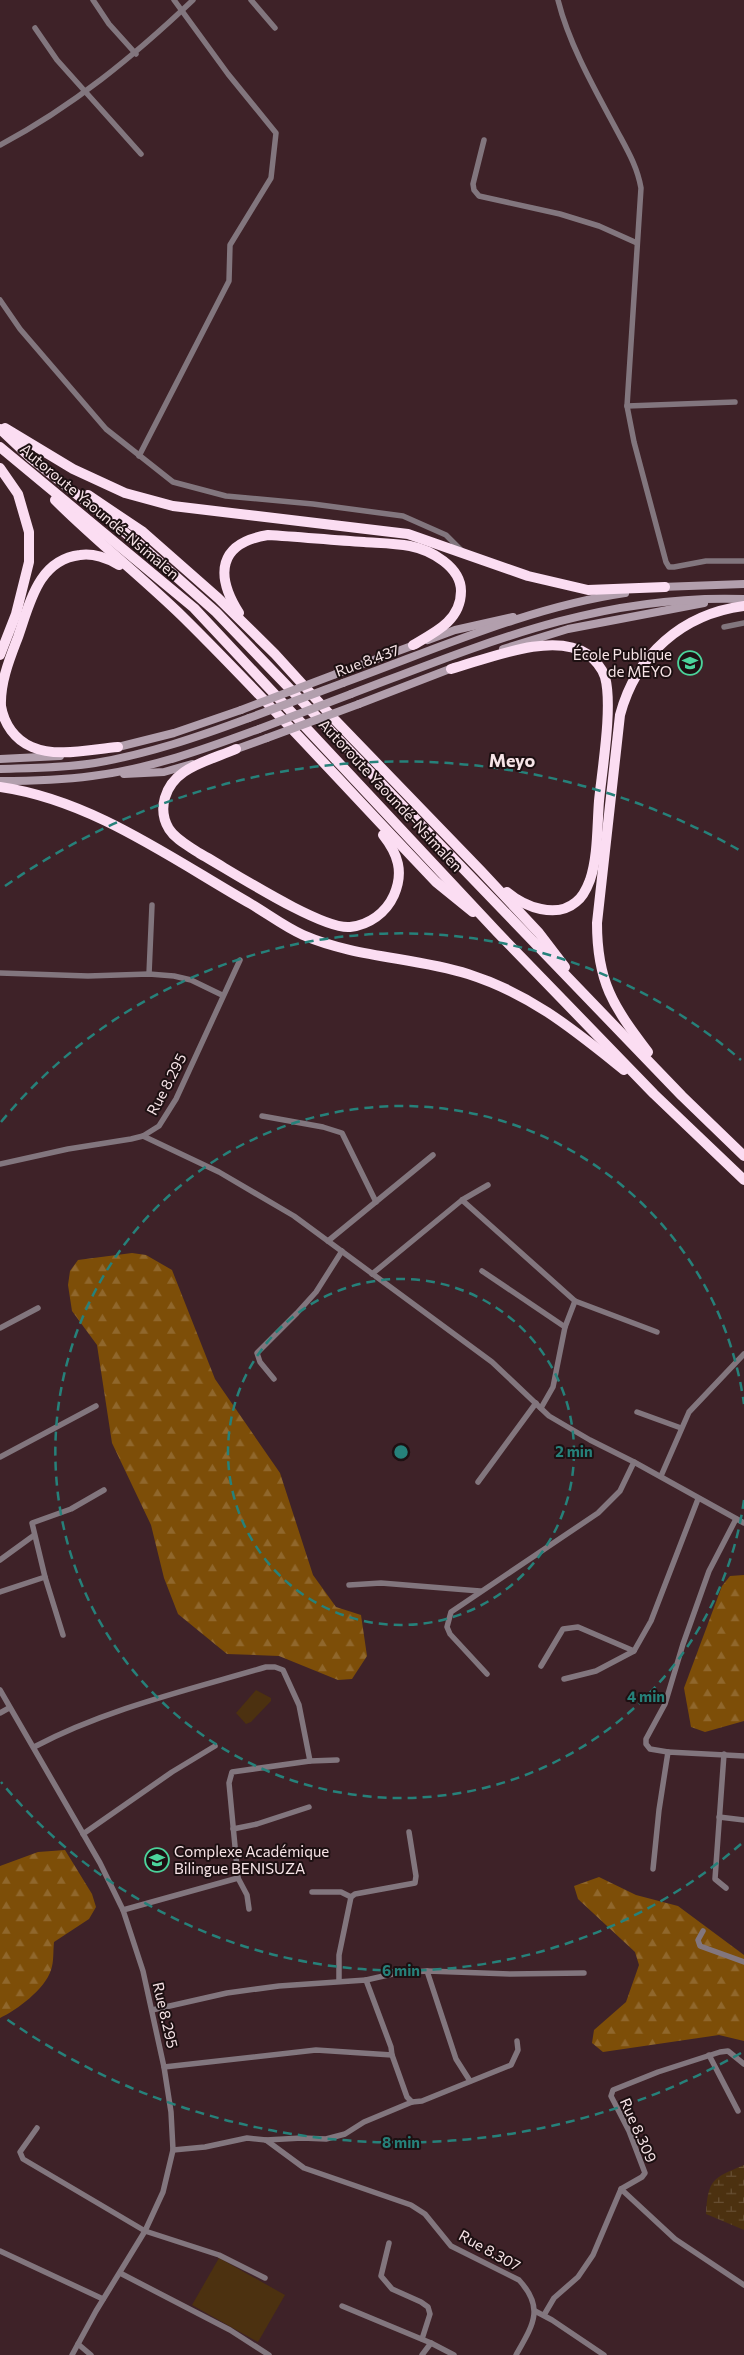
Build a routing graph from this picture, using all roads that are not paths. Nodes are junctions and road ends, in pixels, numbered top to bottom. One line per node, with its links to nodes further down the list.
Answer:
1 (92, 0): 9 (street)
2 (174, 0): 6 (street)
3 (193, 0): 6 (street)
4 (250, 0): 8 (street)
5 (558, 0): 14 (street)
6 (183, 10): 9 (street); 21 (street)
7 (35, 28): 10 (street)
8 (275, 28)
9 (136, 54): 10 (street)
10 (86, 91): 12 (street); 13 (street)
11 (484, 140): 14 (street)
12 (0, 145)
13 (141, 154)
14 (637, 243): 17 (street)
15 (0, 300): 21 (street)
16 (735, 402): 17 (street)
17 (627, 406): 26 (street)
18 (0, 424): 25 (highway)
19 (0, 429): 22 (highway, Autoroute Yaoundé-Nsimalen)
20 (0, 447): 24 (highway, Autoroute Yaoundé-Nsimalen)
21 (139, 456): 25 (street)
22 (31, 458): 36 (highway); 55 (highway, Autoroute Yaoundé-Nsimalen)
23 (0, 468): 38 (highway)
24 (22, 468): 27 (highway); 50 (highway, Autoroute Yaoundé-Nsimalen)
25 (467, 556): 29 (highway)
26 (744, 561)
27 (139, 578): 40 (highway); 44 (highway)
28 (744, 584): 29 (main road, Rue 8.437)
29 (665, 586): 33 (main road, Rue 8.437)
30 (728, 598): 31 (main road, Rue 8.437); 39 (main road); 45 (main road, Rue 8.437, bridge)
31 (744, 599)
32 (744, 606): 57 (highway)
33 (547, 609): 37 (main road); 43 (main road, Rue 8.437, bridge)
34 (744, 623): 35 (street)
35 (724, 627)
36 (258, 637): 37 (highway); 48 (highway)
37 (413, 645): 40 (main road, bridge)
38 (0, 656)
39 (451, 669): 41 (main road, bridge); 48 (highway)
40 (118, 747): 42 (main road)
41 (236, 749): 44 (highway); 45 (main road)
42 (0, 759)
43 (0, 769)
44 (335, 775): 50 (highway)
45 (92, 776): 46 (main road, Rue 8.437)
46 (0, 781)
47 (0, 787): 56 (highway)
48 (481, 870): 55 (highway)
49 (152, 905): 53 (street)
50 (498, 933): 56 (highway, Autoroute Yaoundé-Nsimalen)
51 (240, 960): 54 (street, Rue 8.295)
52 (0, 973): 53 (street)
53 (149, 974): 54 (street)
54 (222, 995): 59 (street, Rue 8.295)
55 (590, 1000): 57 (highway, Autoroute Yaoundé-Nsimalen)
56 (654, 1094): 63 (highway, Autoroute Yaoundé-Nsimalen)
57 (682, 1096): 61 (highway, Autoroute Yaoundé-Nsimalen)
58 (262, 1116): 66 (street)
59 (143, 1136): 62 (street, Rue 8.295); 67 (street)
60 (434, 1155): 66 (street)
61 (744, 1156)
62 (0, 1164)
63 (744, 1180)
64 (488, 1185): 65 (street)
65 (462, 1200): 70 (street); 71 (street)
66 (376, 1202): 67 (street)
67 (328, 1241): 68 (street)
68 (342, 1251): 70 (street); 77 (street)
69 (482, 1270): 73 (street)
70 (372, 1274): 78 (street)
71 (575, 1302): 73 (street); 75 (street)
72 (38, 1308): 74 (street)
73 (565, 1327): 80 (street)
74 (0, 1328)
75 (657, 1332)
76 (744, 1354): 82 (street)
77 (274, 1379)
78 (536, 1403): 80 (street); 86 (street)
79 (96, 1406): 83 (street)
80 (541, 1408): 84 (street)
81 (637, 1412): 82 (street)
82 (681, 1428): 85 (street)
83 (0, 1457)
84 (634, 1462): 85 (street); 95 (street)
85 (661, 1476): 88 (street)
86 (478, 1482)
87 (104, 1490): 91 (street)
88 (698, 1499): 89 (street); 98 (street)
89 (736, 1519): 90 (street); 107 (street)
90 (744, 1523)
91 (34, 1536): 92 (street); 93 (street)
92 (0, 1560)
93 (45, 1576): 96 (street); 97 (street)
94 (348, 1585): 95 (street)
95 (480, 1591): 100 (street)
96 (0, 1592)
97 (63, 1634)
98 (634, 1650): 99 (street); 101 (street)
99 (541, 1666)
100 (487, 1674)
101 (564, 1679)
102 (0, 1690): 103 (street, Rue 8.295)
103 (10, 1708): 104 (street); 106 (street, Rue 8.295)
104 (0, 1713)
105 (215, 1746): 117 (street)
106 (34, 1747): 111 (street); 117 (street, Rue 8.295)
107 (668, 1752): 108 (street); 118 (street)
108 (724, 1754): 109 (street); 113 (street)
109 (744, 1756)
110 (337, 1760): 111 (street)
111 (310, 1761): 115 (street)
112 (309, 1807): 115 (street)
113 (719, 1817): 114 (street); 120 (street)
114 (744, 1820)
115 (234, 1829): 119 (street)
116 (409, 1832): 122 (street)
117 (82, 1834): 124 (street, Rue 8.295)
118 (653, 1869)
119 (238, 1878): 123 (street); 124 (street)
120 (726, 1888)
121 (312, 1892): 122 (street)
122 (351, 1897): 130 (street)
123 (249, 1909)
124 (123, 1910): 131 (street, Rue 8.295)
125 (703, 1930): 126 (street)
126 (744, 1962)
127 (427, 1971): 128 (street); 129 (street); 137 (street)
128 (584, 1973)
129 (366, 1980): 130 (street); 133 (street)
130 (340, 1981): 131 (street)
131 (152, 2010): 136 (street, Rue 8.295)
132 (517, 2041): 137 (street)
133 (392, 2055): 136 (street); 138 (street)
134 (709, 2055): 135 (street, Rue 8.309); 139 (street); 143 (street, Rue 8.309)
135 (744, 2064)
136 (164, 2067): 142 (street, Rue 8.295)
137 (470, 2080): 138 (street)
138 (412, 2102): 141 (street)
139 (738, 2110)
140 (36, 2128): 144 (street)
141 (266, 2140): 142 (street); 152 (street, Rue 8.307)
142 (173, 2150): 144 (street, Rue 8.295)
143 (621, 2189): 149 (street); 153 (street)
144 (145, 2231): 147 (street, Rue 8.295); 148 (street)
145 (390, 2243): 154 (street)
146 (0, 2251): 150 (street)
147 (120, 2273): 150 (street, Rue 8.295); 159 (street)
148 (265, 2278)
149 (744, 2285)
150 (103, 2299): 156 (street, Rue 8.295)
151 (342, 2306): 154 (street)
152 (535, 2311): 153 (street); 162 (street)
153 (544, 2315): 163 (street)
154 (422, 2339): 155 (street)
155 (431, 2342): 160 (street); 161 (street)
156 (78, 2344): 157 (street, Rue 8.295); 158 (street)
157 (72, 2355)
158 (90, 2355)
159 (269, 2355)
160 (422, 2355)
161 (454, 2355)
162 (516, 2355)
163 (604, 2355)

